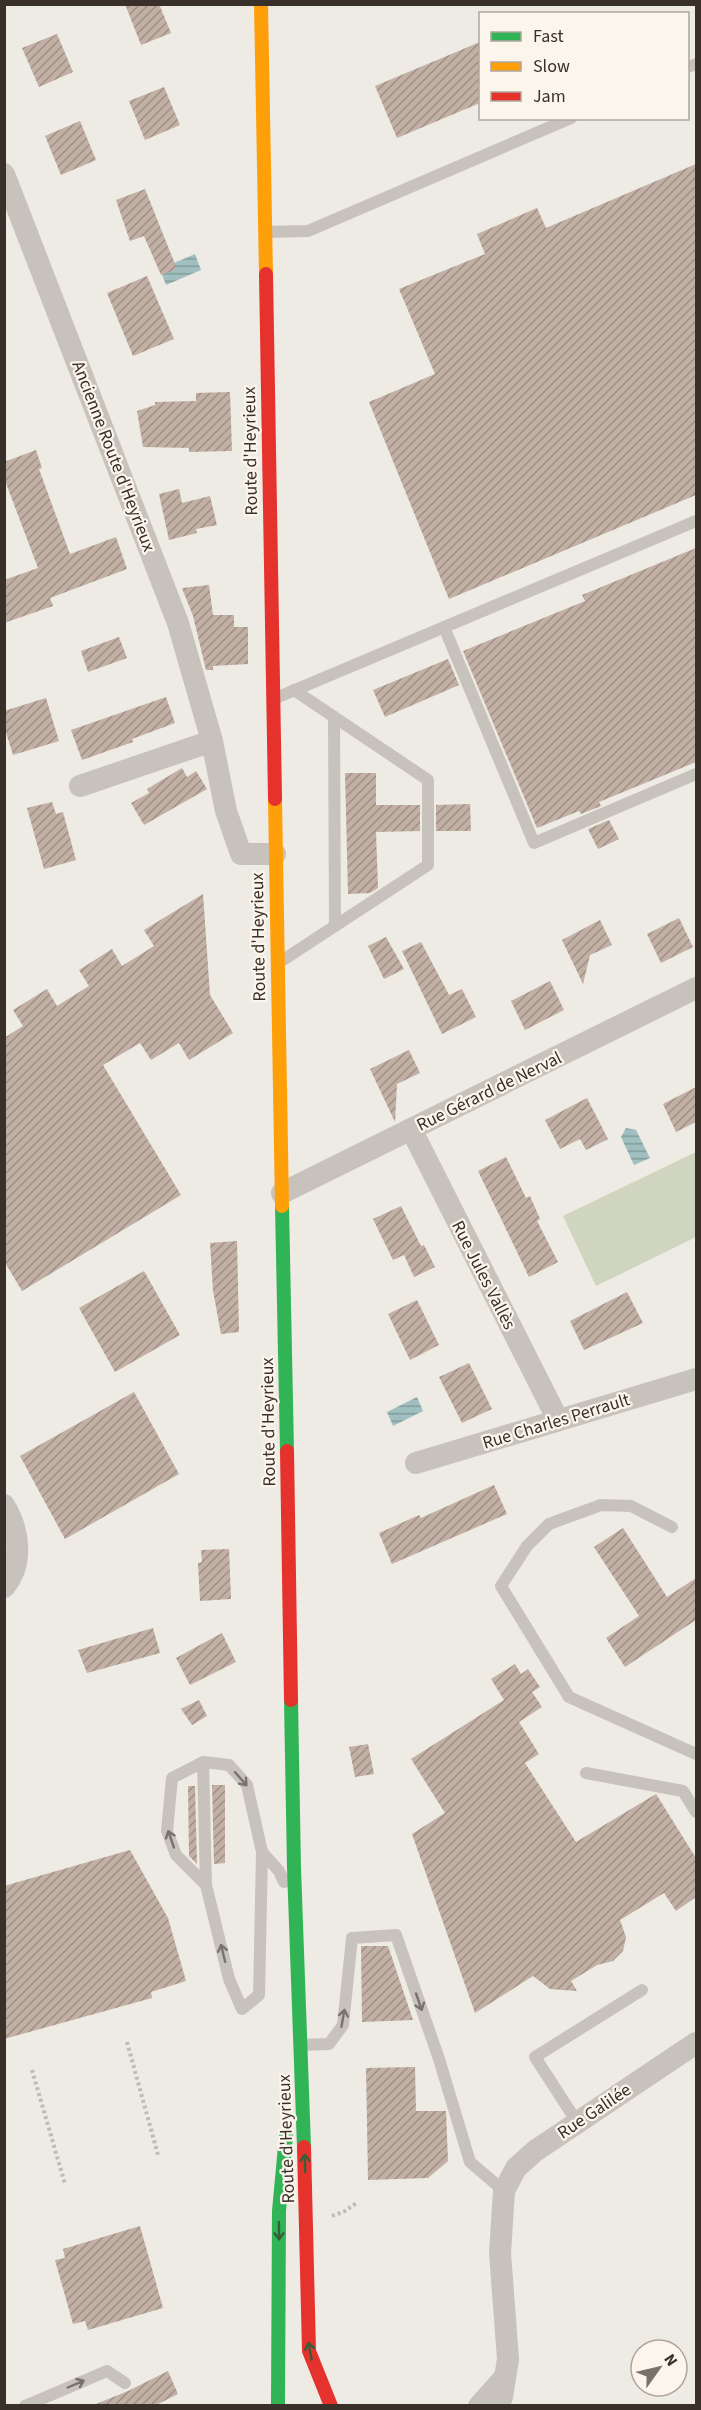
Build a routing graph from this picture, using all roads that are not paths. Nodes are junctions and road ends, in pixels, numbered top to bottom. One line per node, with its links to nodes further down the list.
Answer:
1 (261, 4): 4 (main road, Route d'Heyrieux)
2 (566, 120): 4 (lane)
3 (4, 174): 10 (street, Ancienne Route d'Heyrieux)
4 (264, 232): 8 (main road, Route d'Heyrieux)
5 (696, 521): 6 (lane)
6 (444, 627): 7 (lane); 11 (lane)
7 (294, 690): 8 (lane); 9 (lane)
8 (273, 699): 13 (main road, Route d'Heyrieux)
9 (334, 717): 14 (lane); 14 (lane)
10 (212, 741): 12 (street); 13 (street, Ancienne Route d'Heyrieux)
11 (696, 774)
12 (80, 786)
13 (275, 854): 15 (main road, Route d'Heyrieux)
14 (335, 926): 15 (lane)
15 (277, 964): 18 (main road, Route d'Heyrieux)
16 (696, 988): 17 (street, Rue Gérard de Nerval)
17 (411, 1129): 18 (street, Rue Gérard de Nerval); 20 (street, Rue Jules Vallès)
18 (282, 1193): 30 (main road, Route d'Heyrieux)
19 (696, 1379): 20 (street, Rue Charles Perrault)
20 (558, 1420): 21 (street, Rue Charles Perrault)
21 (416, 1463)
22 (4, 1504): 24 (street)
23 (672, 1527): 25 (lane)
24 (4, 1587)
25 (696, 1754)
26 (203, 1762): 29 (lane, one-way to 29); 31 (lane); 31 (lane, one-way to 26)
27 (586, 1773): 28 (lane)
28 (696, 1812)
29 (262, 1852): 31 (lane, one-way to 31); 32 (lane)
30 (294, 1868): 32 (main road, Route d'Heyrieux); 35 (main road, Route d'Heyrieux)
31 (206, 1884)
32 (292, 1900): 36 (main road, Route d'Heyrieux)
33 (642, 1990): 37 (lane)
34 (696, 2043): 37 (street, Rue Galilée)
35 (301, 2044): 39 (lane, one-way to 39); 44 (main road, Route d'Heyrieux, one-way to 35)
36 (287, 2070)
37 (577, 2122): 39 (street, Rue Galilée)
38 (286, 2125): 43 (main road, Route d'Heyrieux, one-way to 43)
39 (504, 2191): 40 (street)
40 (507, 2375): 45 (street); 46 (street)
41 (125, 2383): 42 (lane, one-way to 41)
42 (25, 2406)
43 (278, 2406)
44 (331, 2406)
45 (479, 2406)
46 (498, 2406)

